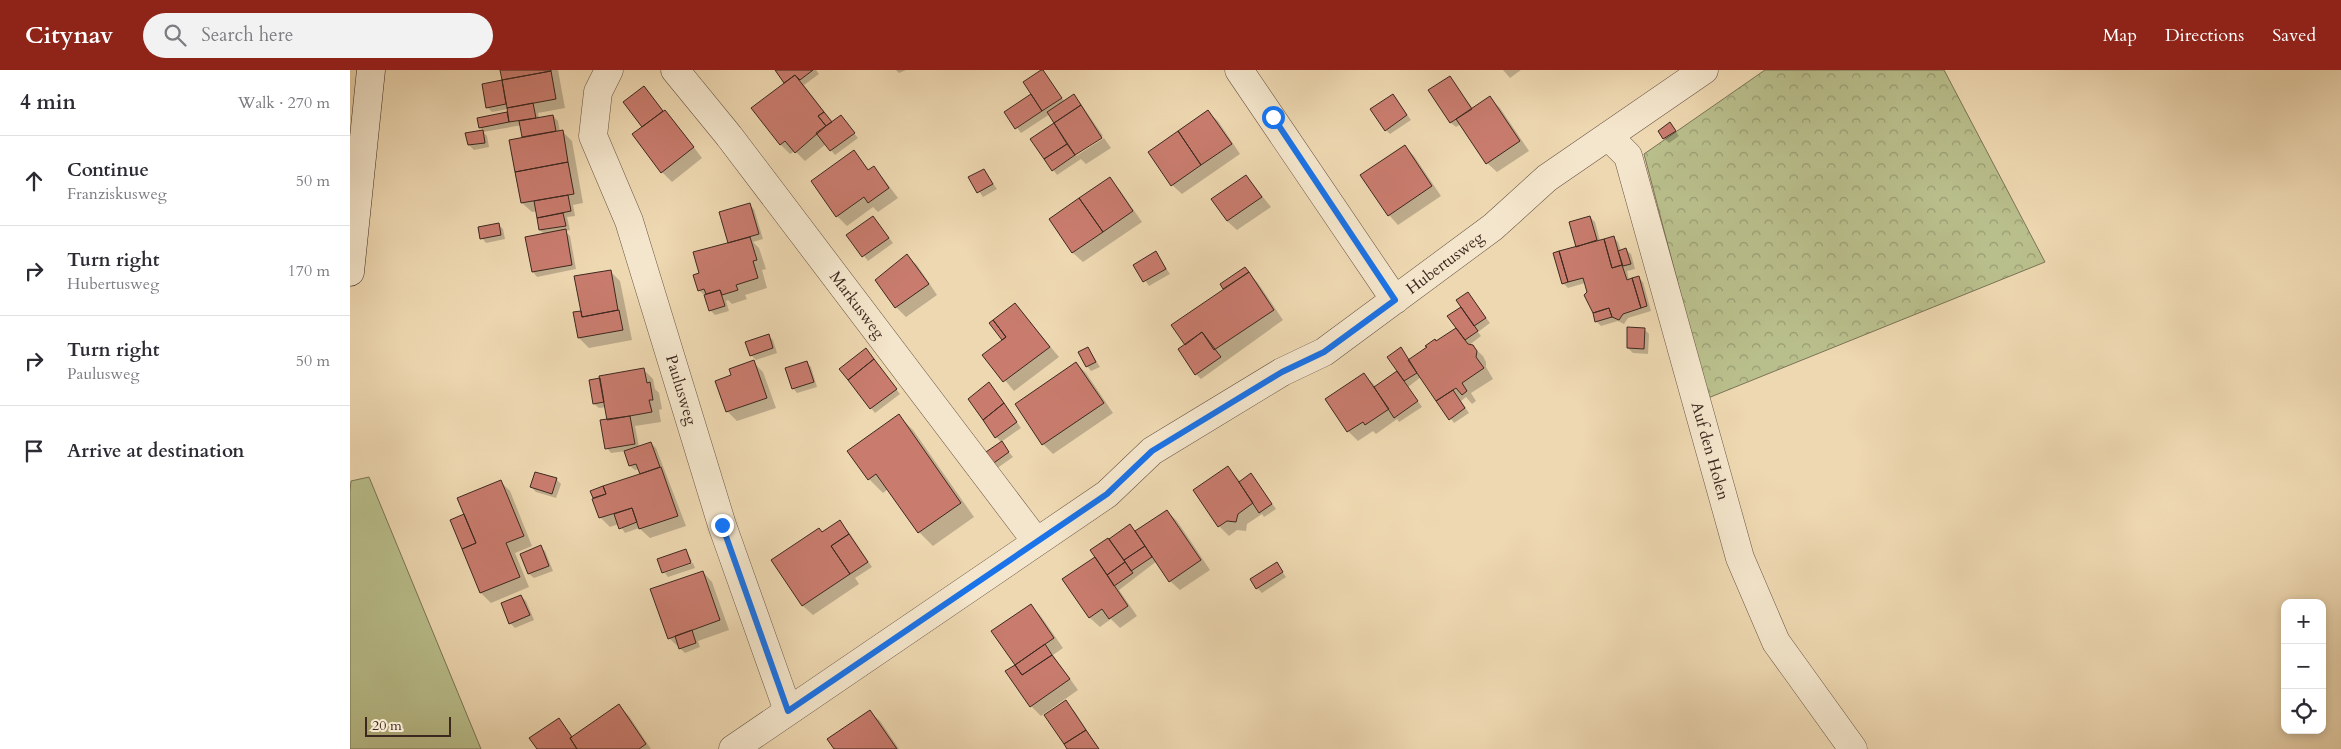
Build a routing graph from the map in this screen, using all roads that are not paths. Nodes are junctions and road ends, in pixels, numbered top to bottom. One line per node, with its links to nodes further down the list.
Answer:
1 (372, 70): 7 (street)
2 (609, 70): 10 (street, Paulusweg)
3 (675, 70): 9 (street, Markusweg)
4 (1239, 70): 8 (street)
5 (1704, 70): 6 (street, Hubertusweg)
6 (1608, 136): 8 (street, Hubertusweg); 12 (street, Auf den Holen)
7 (350, 272)
8 (1395, 300): 9 (street, Hubertusweg)
9 (1036, 541): 10 (street, Hubertusweg)
10 (788, 711): 11 (street, Hubertusweg)
11 (733, 749)
12 (1853, 749)

